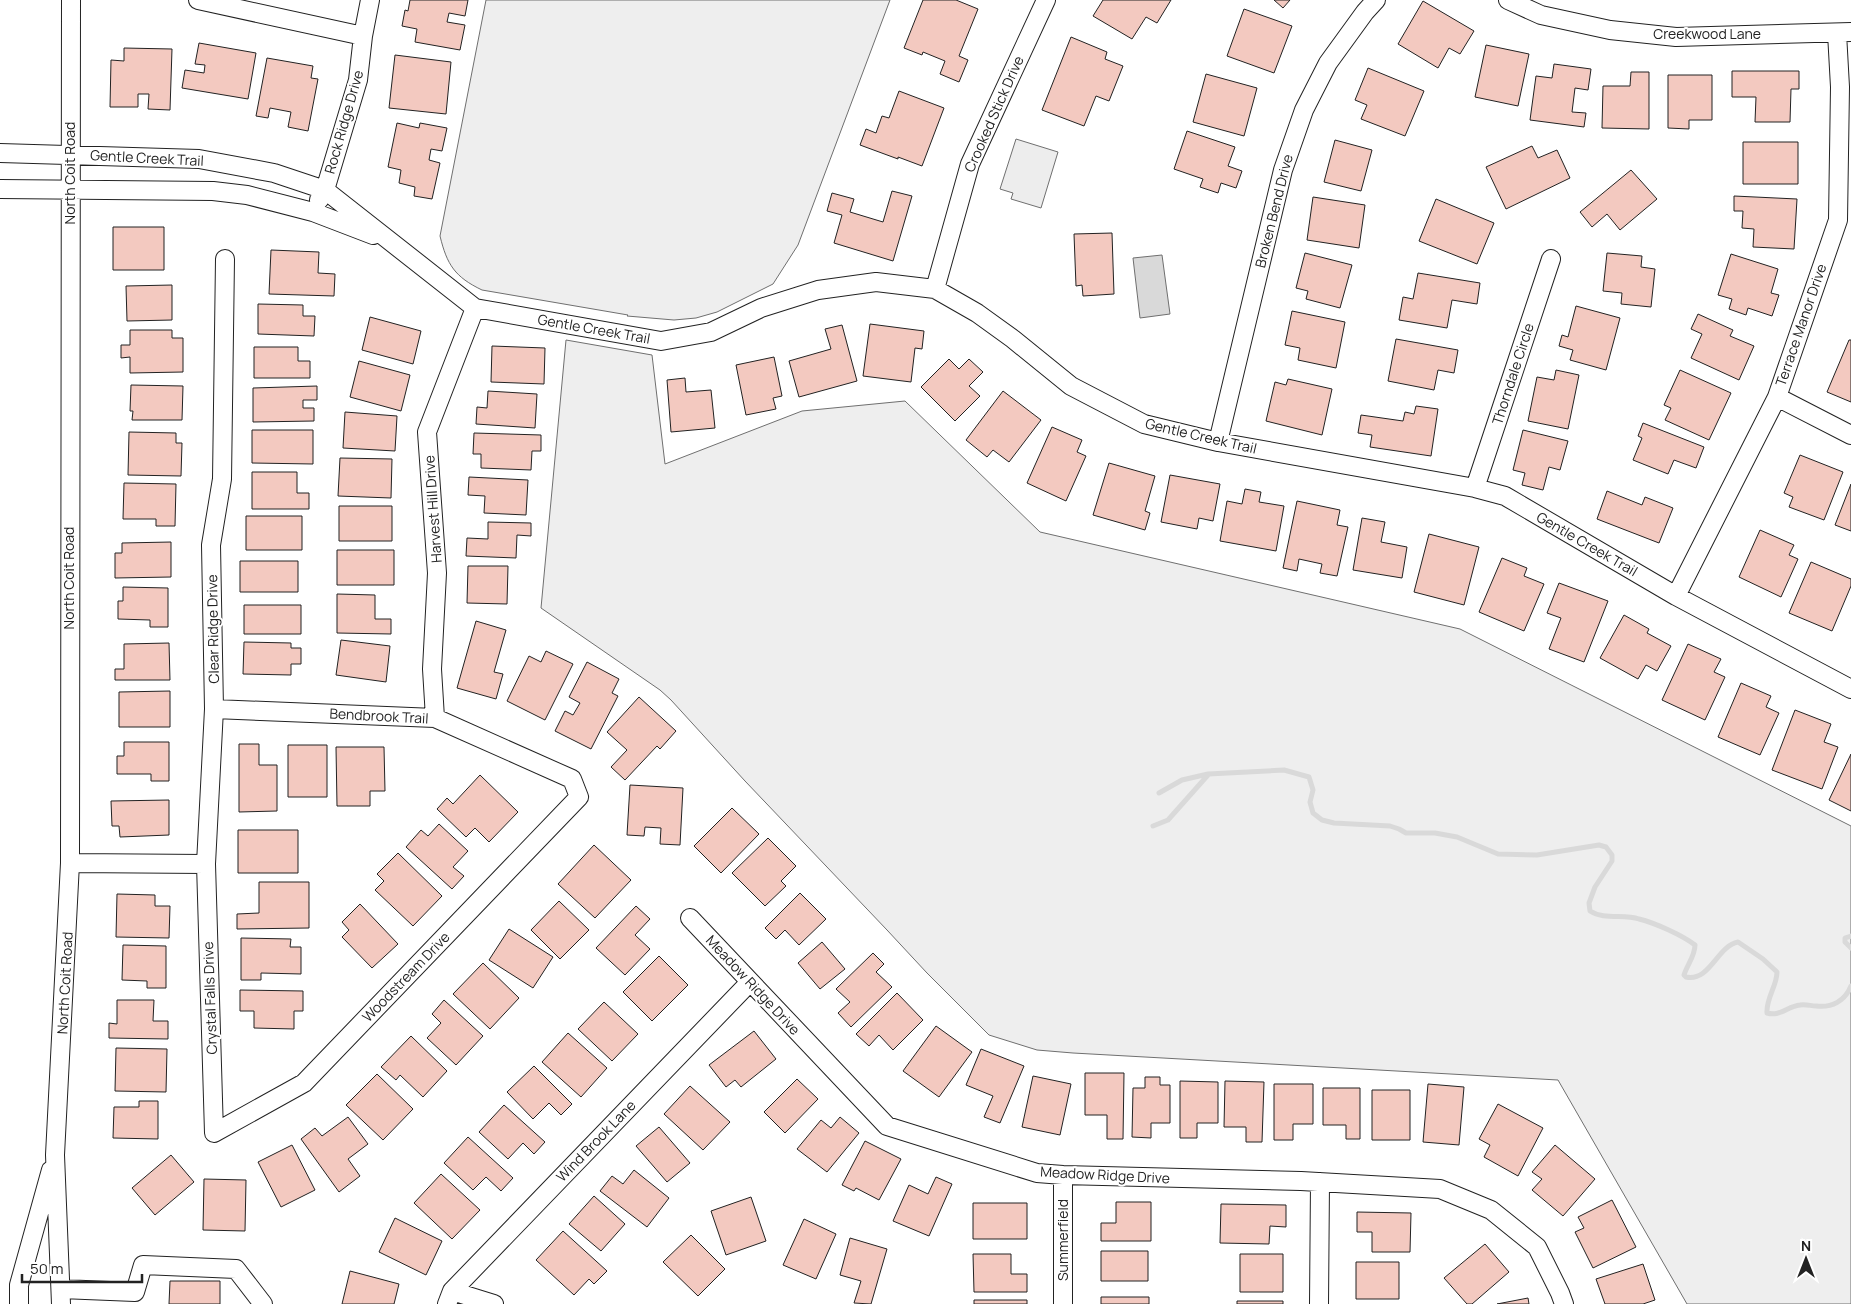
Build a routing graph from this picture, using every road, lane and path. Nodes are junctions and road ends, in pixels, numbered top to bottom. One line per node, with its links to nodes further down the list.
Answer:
1 (71, 0): 10 (street, North Coit Road)
2 (198, 0): 8 (street)
3 (370, 0): 8 (street, Rock Ridge Drive)
4 (1046, 0): 18 (street, Crooked Stick Drive)
5 (1376, 0): 22 (street, Broken Bend Drive)
6 (1508, 0): 7 (street, Creekwood Lane)
7 (1844, 32): 20 (street, Terrace Manor Drive)
8 (363, 36): 13 (street, Rock Ridge Drive)
9 (0, 153): 10 (street, Gentle Creek Trail)
10 (71, 154): 12 (street, North Coit Road); 13 (street, Gentle Creek Trail)
11 (0, 189): 12 (street, Gentle Creek Trail)
12 (70, 189): 14 (street, Gentle Creek Trail); 29 (street, North Coit Road)
13 (325, 190): 14 (street, Rock Ridge Drive); 15 (street, Gentle Creek Trail)
14 (313, 212): 15 (street, Gentle Creek Trail)
15 (392, 242): 19 (street, Gentle Creek Trail)
16 (225, 259): 26 (street, Clear Ridge Drive)
17 (1551, 259): 23 (street, Thorndale Circle)
18 (935, 289): 19 (street, Gentle Creek Trail); 22 (street, Gentle Creek Trail)
19 (474, 308): 27 (street, Harvest Hill Drive)
20 (1777, 397): 21 (street); 24 (street, Terrace Manor Drive)
21 (1851, 435)
22 (1218, 442): 23 (street, Gentle Creek Trail)
23 (1474, 488): 24 (street, Gentle Creek Trail)
24 (1676, 596): 25 (street, Gentle Creek Trail)
25 (1851, 689)
26 (214, 709): 27 (street, Bendbrook Trail); 30 (street, Clear Ridge Drive)
27 (435, 718): 28 (street, Bendbrook Trail)
28 (580, 797): 33 (street, Woodstream Drive)
29 (70, 863): 30 (street); 34 (street, North Coit Road)
30 (206, 864): 33 (street, Crystal Falls Drive)
31 (690, 918): 32 (street, Meadow Ridge Drive)
32 (750, 982): 35 (street, Meadow Ridge Drive); 38 (street, Wind Brook Lane)
33 (214, 1132)
34 (55, 1155): 37 (street, North Coit Road); 40 (street, North Coit Road)
35 (1063, 1175): 36 (street, Meadow Ridge Drive); 43 (street, Summerfield)
36 (1320, 1182): 44 (street); 45 (street, Meadow Ridge Drive)
37 (61, 1297): 39 (street)
38 (450, 1297): 42 (street)
39 (136, 1298): 41 (street)
40 (19, 1304)
41 (263, 1304)
42 (494, 1304)
43 (1063, 1304)
44 (1319, 1304)
45 (1564, 1304)

